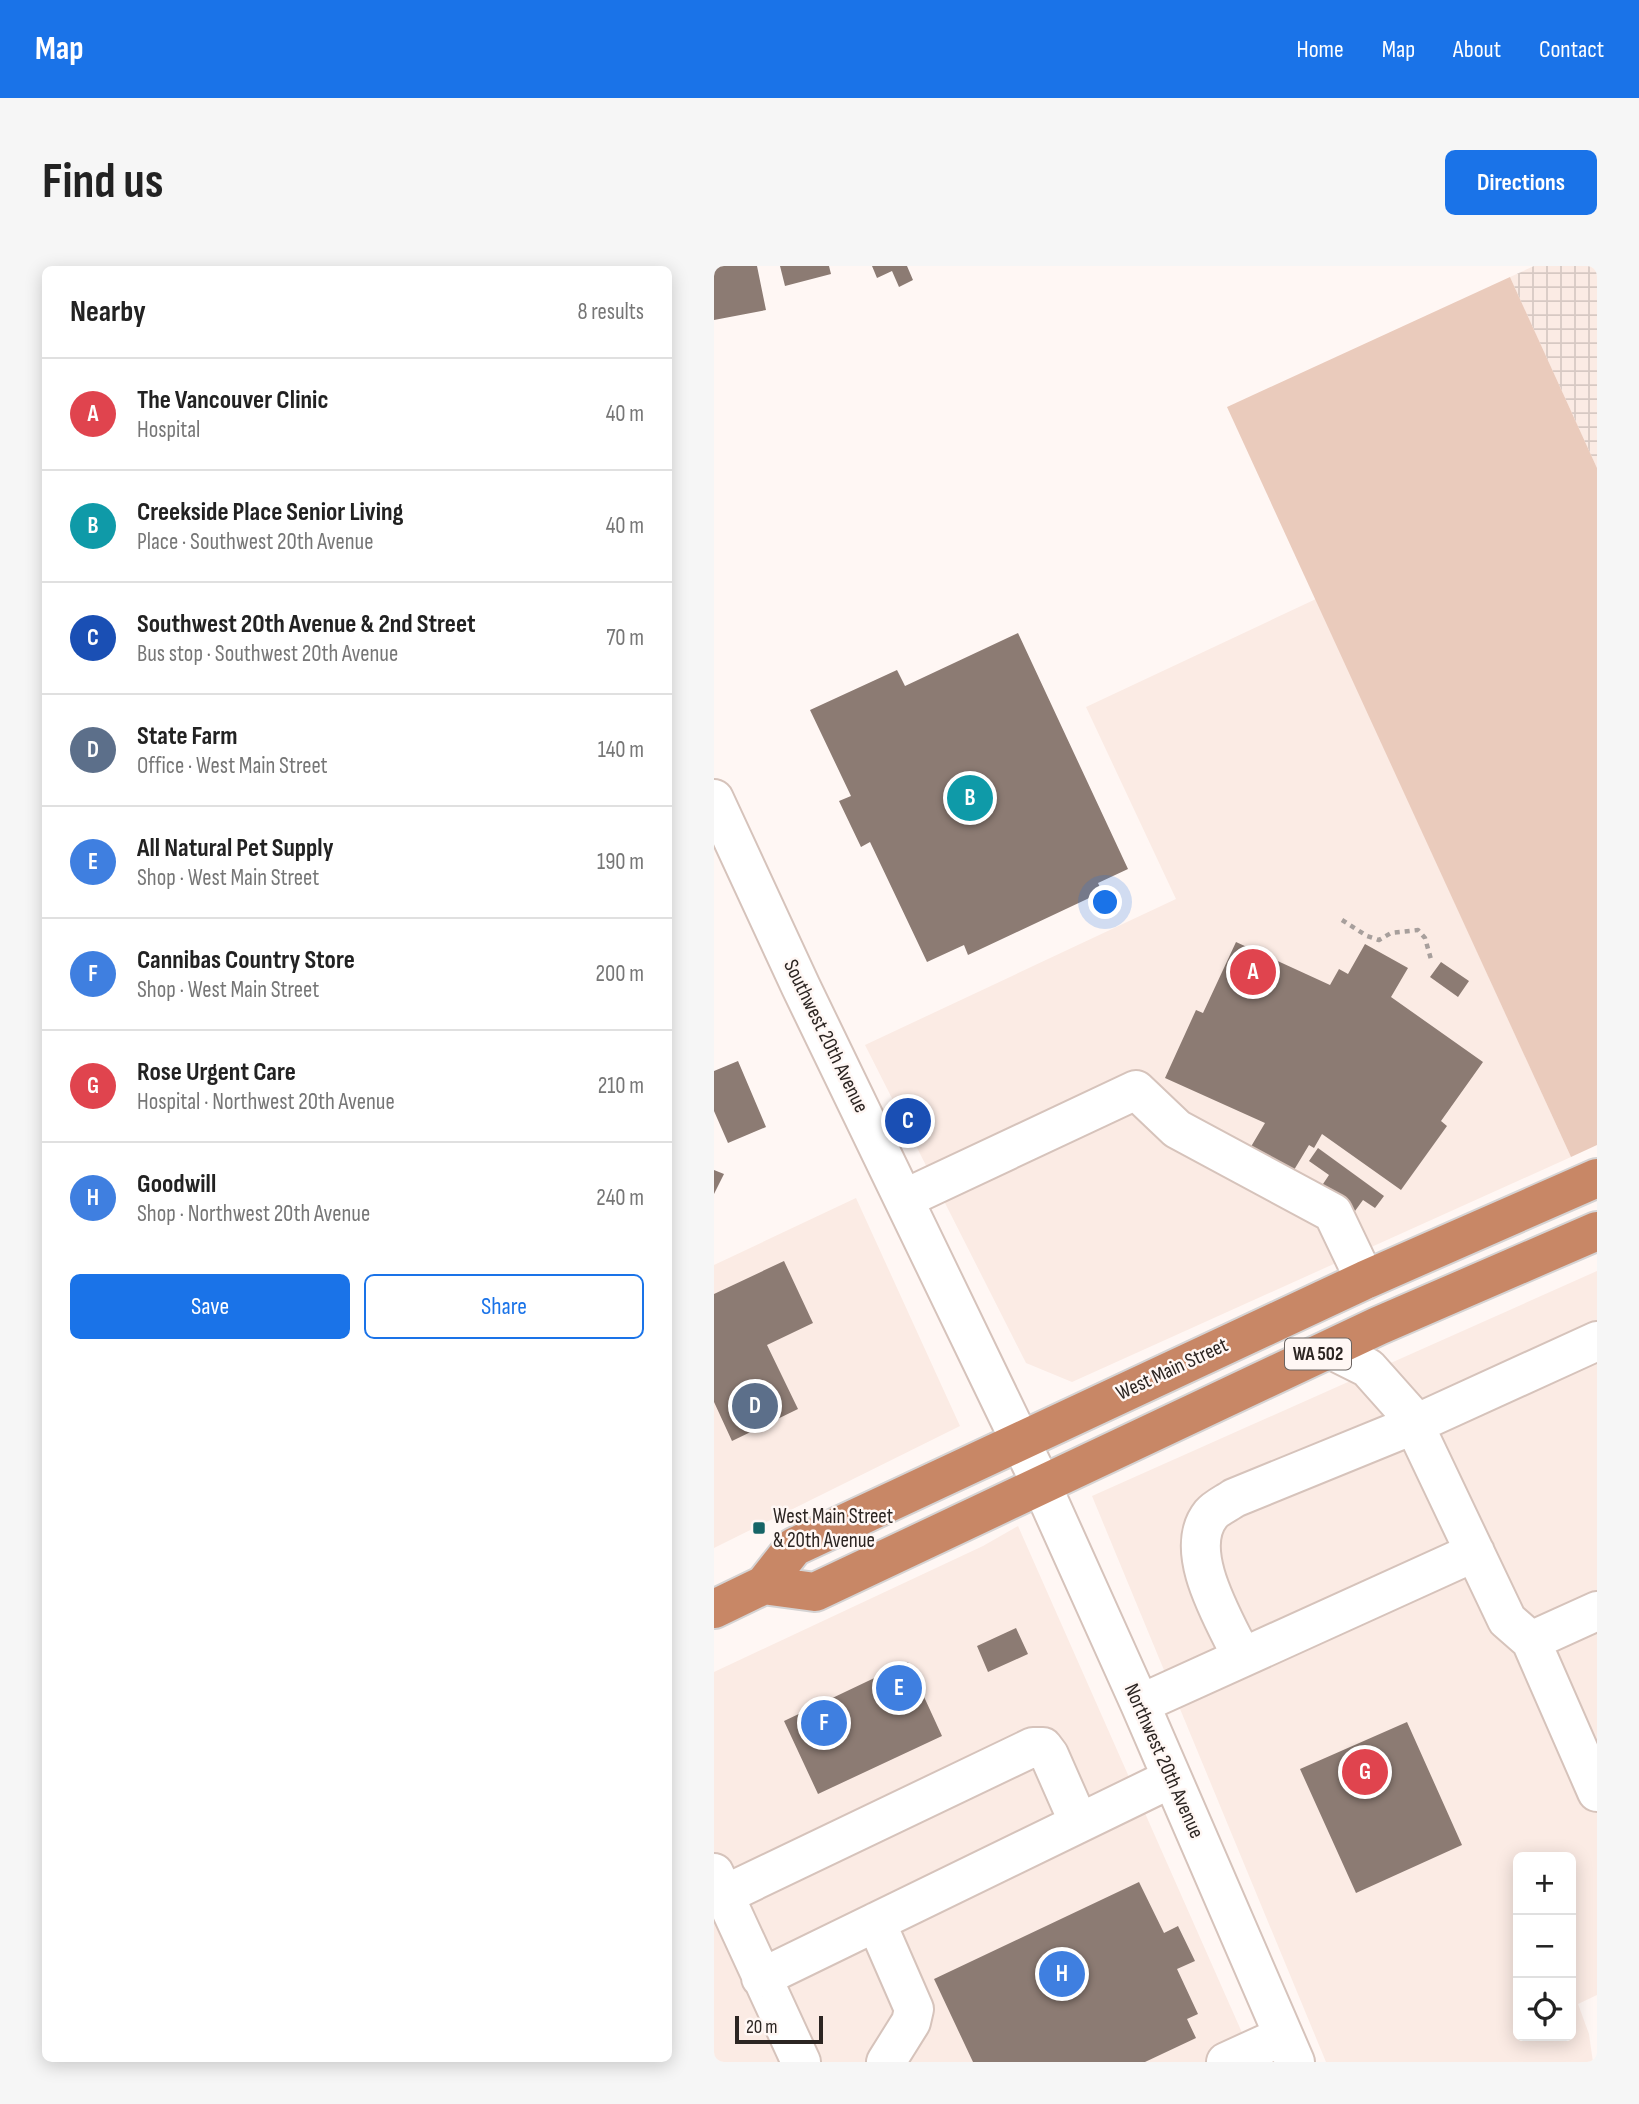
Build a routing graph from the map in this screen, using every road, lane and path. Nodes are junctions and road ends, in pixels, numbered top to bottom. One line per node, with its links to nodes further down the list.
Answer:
1 (714, 799): 5 (street, Southwest 20th Avenue)
2 (1342, 919): 3 (path)
3 (1433, 963)
4 (1597, 1178): 7 (highway, West Main Street / WA 502)
5 (904, 1199): 7 (street); 11 (street, Southwest 20th Avenue)
6 (1597, 1231): 9 (highway, West Main Street / WA 502)
7 (1365, 1280): 11 (highway, West Main Street / WA 502)
8 (1597, 1341): 10 (street)
9 (1330, 1349): 10 (street); 11 (highway, West Main Street / WA 502)
10 (1413, 1425): 12 (street); 16 (street)
11 (1031, 1462): 13 (highway, West Main Street / WA 502); 17 (street, Northwest 20th Avenue)
12 (1475, 1552): 15 (street); 16 (street)
13 (714, 1609)
14 (1597, 1611): 15 (street)
15 (1531, 1641): 19 (street)
16 (1242, 1657): 17 (street)
17 (1140, 1704): 18 (street, Northwest 20th Avenue)
18 (1172, 1778): 20 (street); 24 (street, Northwest 20th Avenue)
19 (1597, 1792)
20 (1079, 1823): 21 (street); 22 (street)
21 (721, 1899): 23 (street)
22 (876, 1922): 23 (street); 26 (street)
23 (761, 1978): 25 (street)
24 (1289, 2049): 27 (street)
25 (802, 2062)
26 (886, 2062)
27 (1226, 2062)

